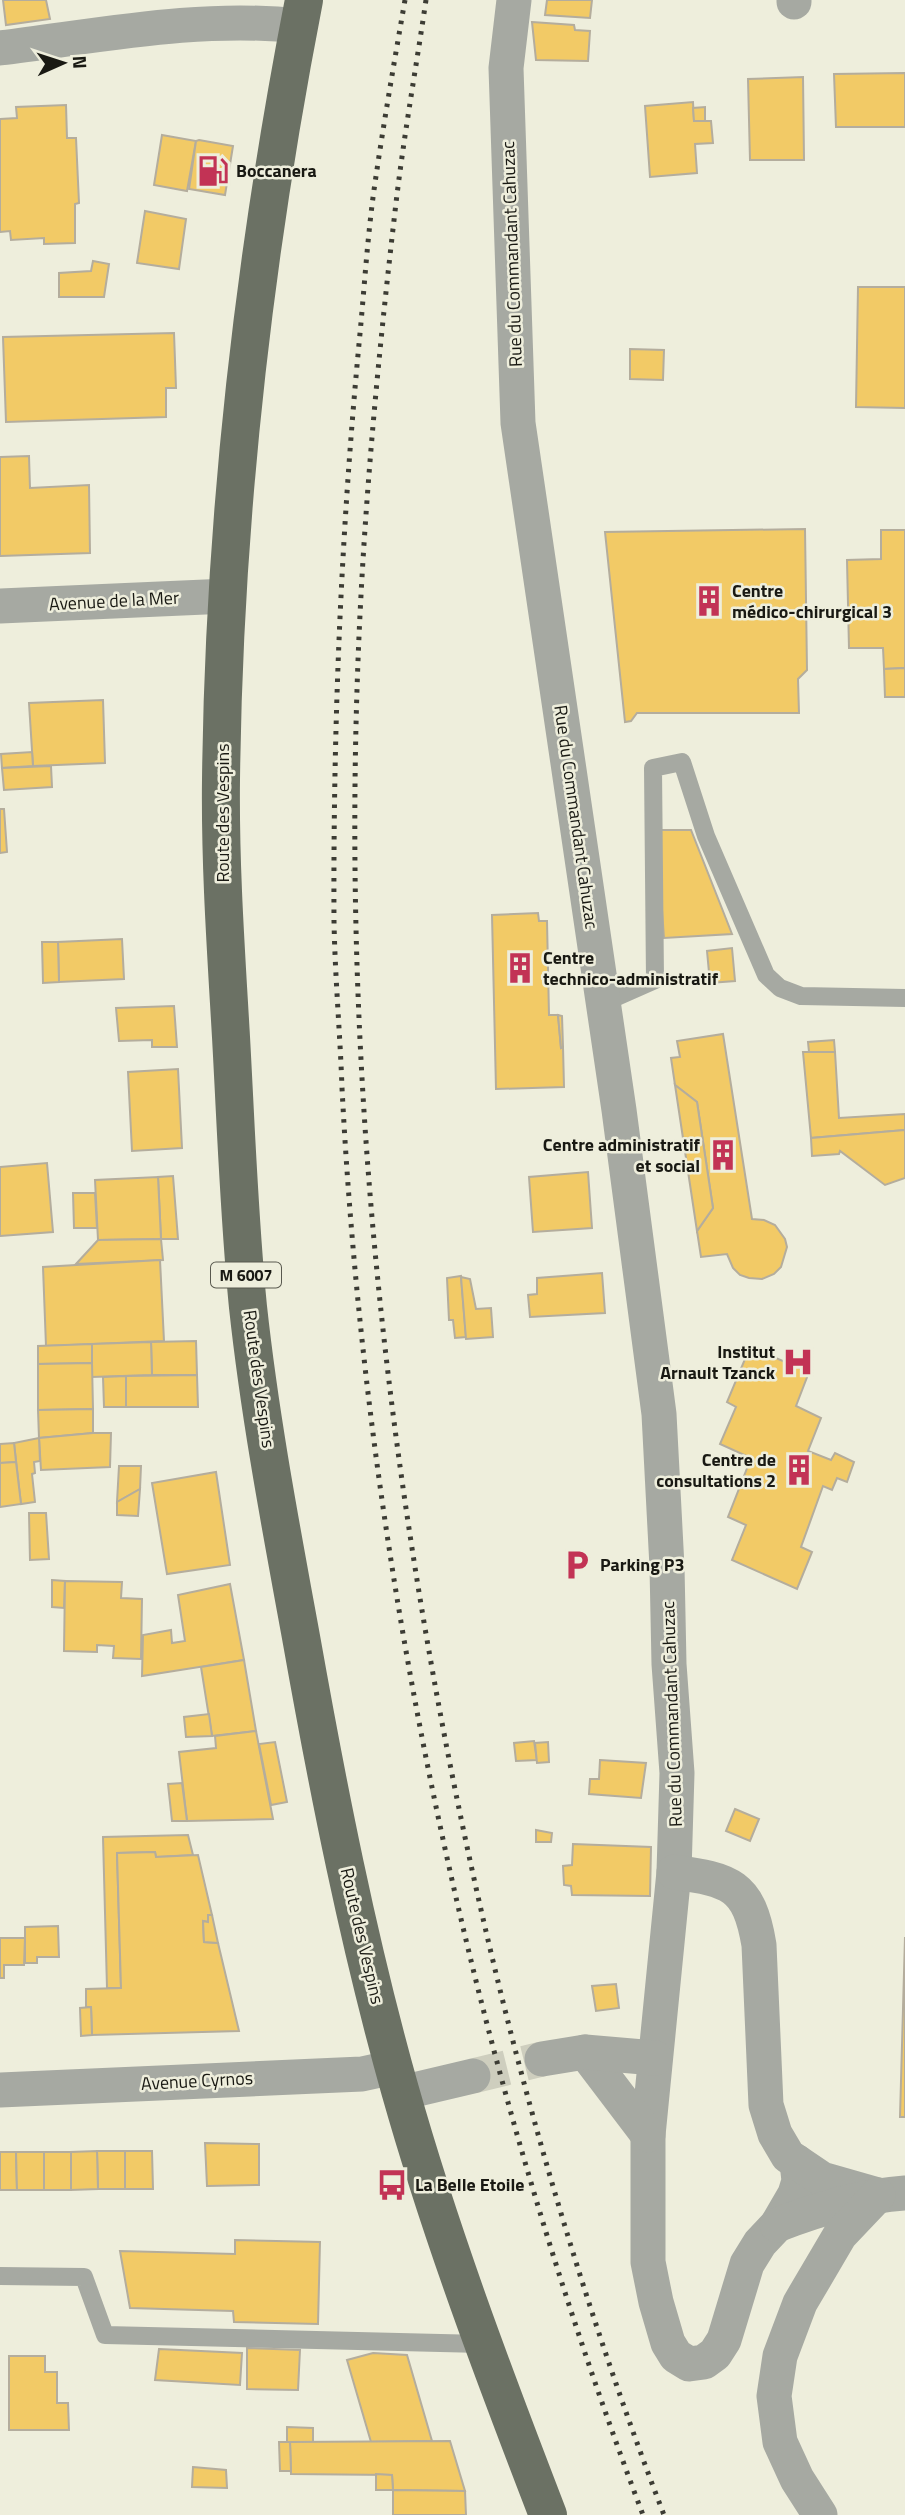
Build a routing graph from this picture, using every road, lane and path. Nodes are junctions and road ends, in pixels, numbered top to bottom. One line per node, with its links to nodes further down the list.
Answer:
1 (514, 0): 7 (street, Rue du Commandant Cahuzac)
2 (302, 13): 3 (street); 4 (main road, Route des Vespins / M 6007)
3 (0, 48)
4 (228, 596): 5 (street, Avenue de la Mer); 13 (main road, Route des Vespins / M 6007)
5 (0, 606)
6 (905, 998): 7 (lane)
7 (603, 1003): 8 (street, Rue du Commandant Cahuzac)
8 (674, 1872): 10 (street, Rue du Commandant Cahuzac); 16 (street)
9 (585, 2052): 10 (street); 11 (street); 15 (street)
10 (655, 2058): 15 (street, Rue du Commandant Cahuzac)
11 (542, 2059)
12 (473, 2076): 13 (street, Avenue Cyrnos)
13 (398, 2080): 14 (street, Avenue Cyrnos); 20 (main road, Route des Vespins / M 6007)
14 (0, 2090)
15 (648, 2135): 18 (street, Rue du Commandant Cahuzac)
16 (792, 2159): 17 (street); 18 (street)
17 (892, 2194): 18 (street); 22 (street)
18 (777, 2225)
19 (0, 2276): 20 (lane)
20 (482, 2344): 21 (main road, Route des Vespins / M 6007)
21 (548, 2515)
22 (820, 2515)

